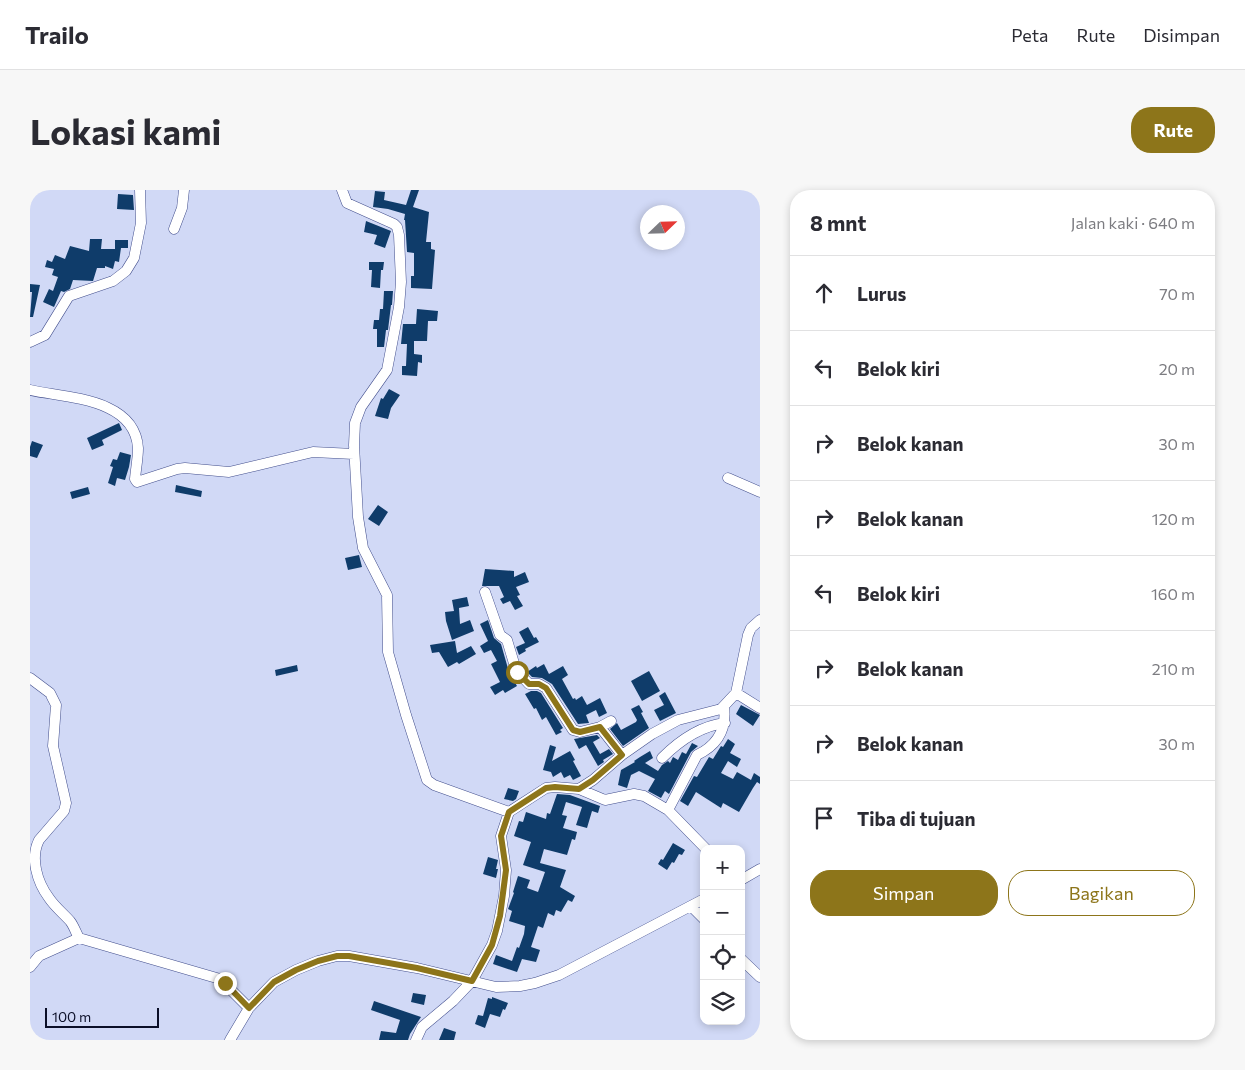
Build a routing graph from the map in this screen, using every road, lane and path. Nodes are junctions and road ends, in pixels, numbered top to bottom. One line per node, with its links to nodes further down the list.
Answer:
1 (140, 190): 5 (street)
2 (184, 190): 4 (street)
3 (342, 190): 7 (street)
4 (174, 229)
5 (30, 342)
6 (30, 390): 7 (street)
7 (354, 454): 23 (street)
8 (728, 478): 9 (street)
9 (760, 492)
10 (484, 592): 18 (street)
11 (760, 620): 13 (street)
12 (30, 678): 30 (street)
13 (736, 693): 14 (street); 15 (street)
14 (724, 706): 17 (street); 19 (street)
15 (760, 708)
16 (611, 720): 18 (street)
17 (725, 723): 20 (street); 22 (street)
18 (600, 727): 19 (street)
19 (622, 755): 21 (street)
20 (662, 758)
21 (579, 789): 22 (street); 23 (street)
22 (668, 810): 24 (street)
23 (509, 812): 34 (street)
24 (702, 845)
25 (760, 869): 26 (street)
26 (745, 878)
27 (700, 901): 28 (street)
28 (691, 906): 29 (street); 34 (street)
29 (700, 915)
30 (79, 938): 32 (street); 35 (street)
31 (745, 962): 33 (street)
32 (30, 966)
33 (760, 977)
34 (472, 981): 35 (street); 37 (street)
35 (249, 1008): 36 (street)
36 (230, 1040)
37 (416, 1040)

